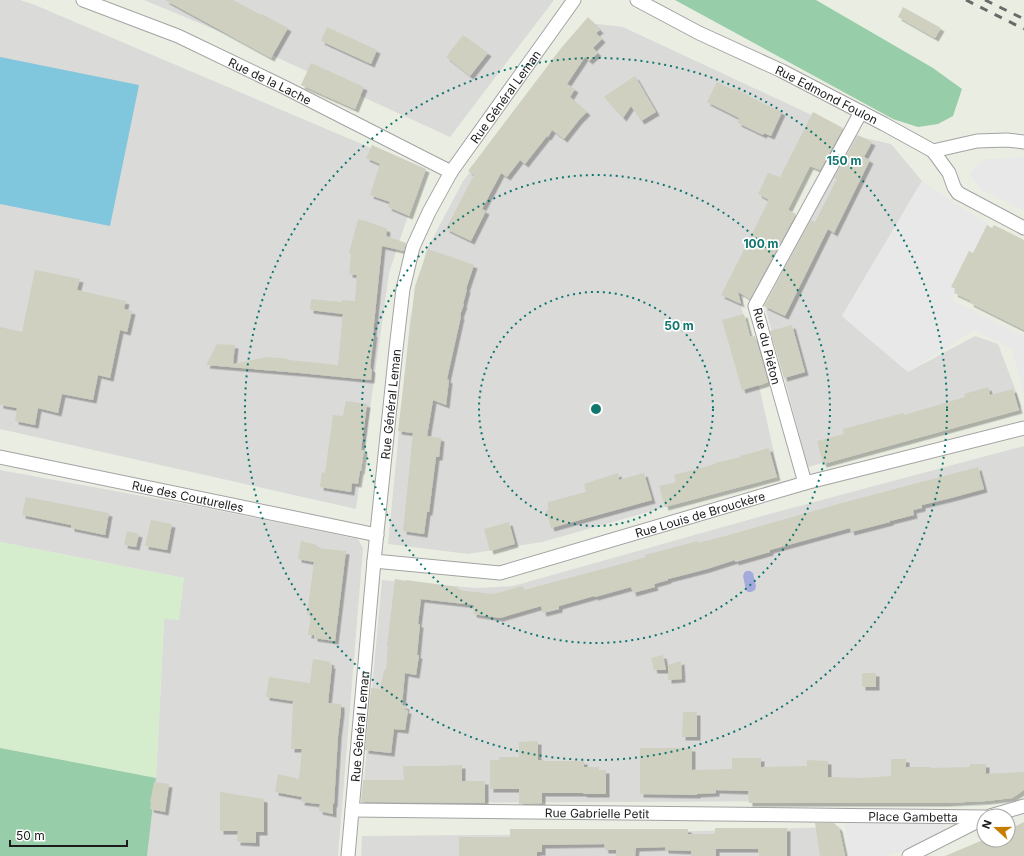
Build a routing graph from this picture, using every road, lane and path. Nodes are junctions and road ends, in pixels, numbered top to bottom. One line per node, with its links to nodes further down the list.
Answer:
1 (83, 0): 7 (street, Rue de la Lache)
2 (574, 0): 7 (street, Rue Général Leman)
3 (637, 0): 4 (street, Rue Edmond Foulon)
4 (861, 112): 6 (street, Rue Edmond Foulon); 11 (street, Rue du Piéton)
5 (1024, 142): 6 (street)
6 (933, 151): 8 (street)
7 (452, 172): 12 (street, Rue Général Leman)
8 (1024, 228)
9 (1024, 428): 11 (street, Rue Louis de Brouckère)
10 (0, 457): 12 (street, Rue des Couturelles)
11 (805, 483): 13 (street, Rue Louis de Brouckère)
12 (377, 534): 13 (street, Rue Général Leman)
13 (374, 561): 14 (street, Rue Général Leman)
14 (352, 810): 15 (street, Rue Gabrielle Petit); 18 (street, Rue Général Leman)
15 (842, 815): 16 (street, Place Gambetta)
16 (976, 818)
17 (976, 822): 19 (street, Place Gambetta)
18 (348, 856)
19 (909, 856)

